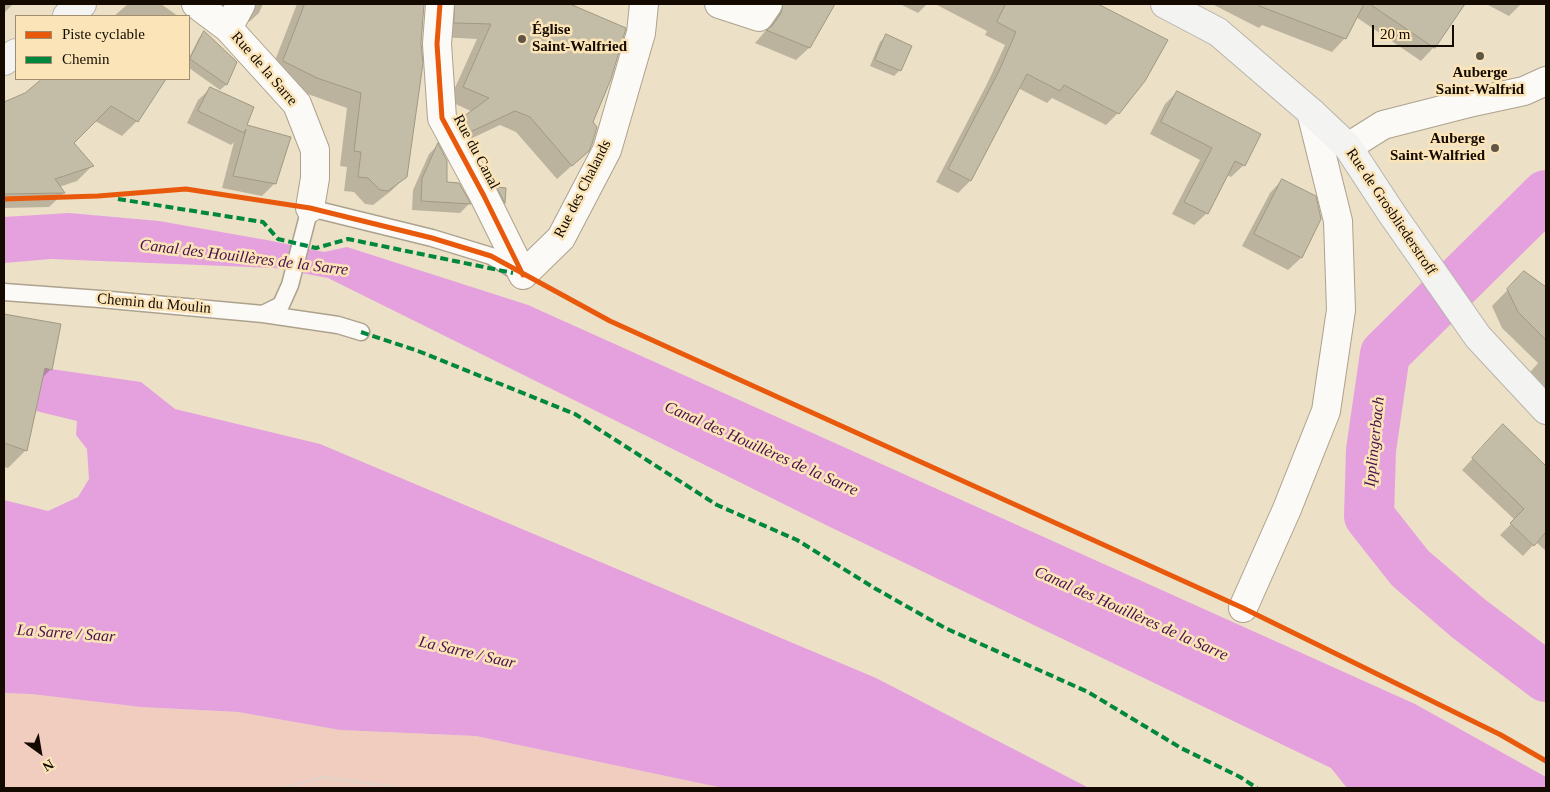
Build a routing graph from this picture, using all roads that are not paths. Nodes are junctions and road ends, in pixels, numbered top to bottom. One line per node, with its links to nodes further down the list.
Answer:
1 (82, 4): 9 (main road)
2 (196, 4): 10 (street, Rue de la Sarre)
3 (241, 4): 10 (street)
4 (440, 4): 17 (street, Rue du Canal)
5 (644, 4): 17 (street, Rue des Chalands)
6 (719, 4): 7 (street)
7 (768, 4)
8 (1165, 4): 14 (main road, Rue de Grosbliederstroff)
9 (68, 15)
10 (228, 28): 16 (street, Rue de la Sarre)
11 (15, 54): 12 (main road)
12 (4, 61)
13 (1546, 81): 15 (street)
14 (1310, 112): 15 (main road, Rue de Grosbliederstroff); 22 (street)
15 (1348, 147): 21 (main road, Rue de Grosbliederstroff)
16 (308, 215): 17 (lane); 19 (lane)
17 (523, 275)
18 (4, 292): 19 (lane, Chemin du Moulin)
19 (263, 314): 20 (lane, Chemin du Moulin)
20 (361, 332)
21 (1546, 410)
22 (1242, 608)

